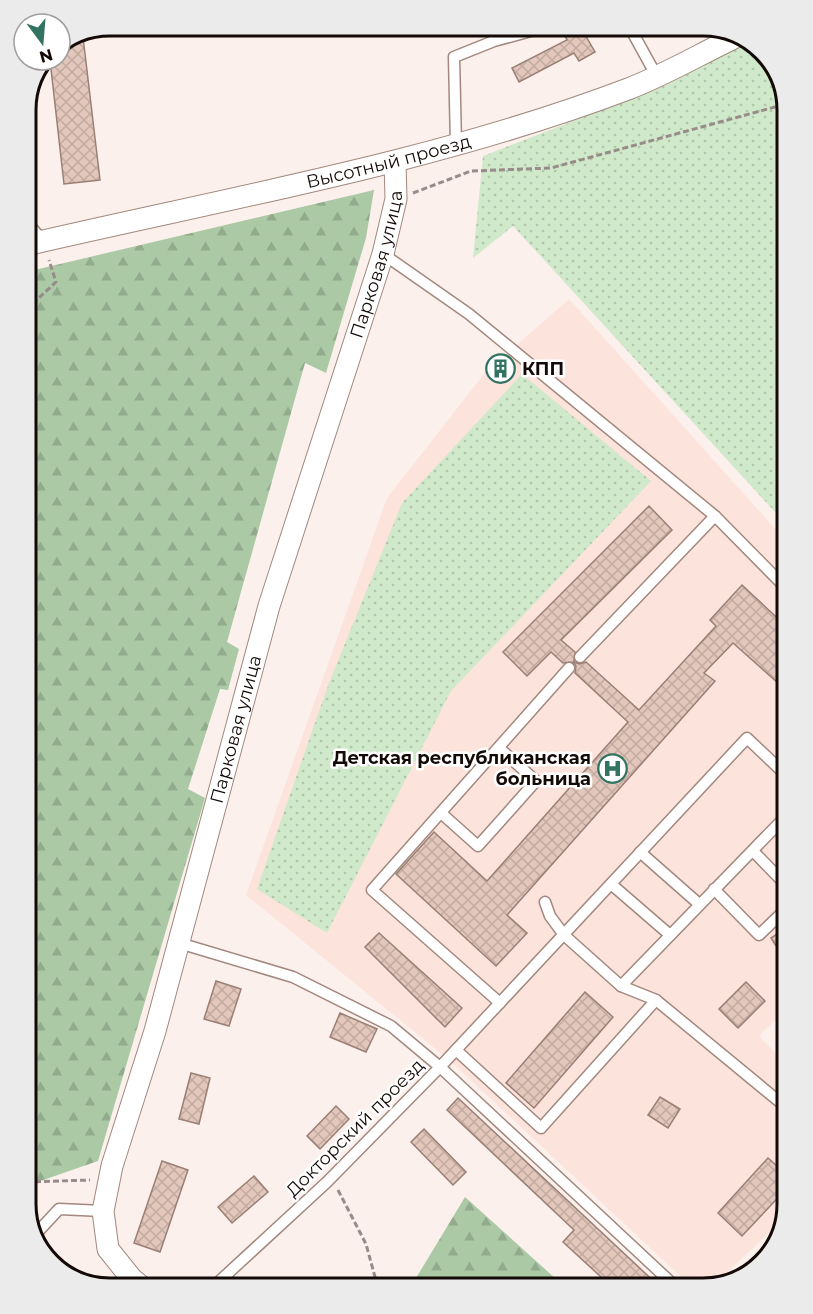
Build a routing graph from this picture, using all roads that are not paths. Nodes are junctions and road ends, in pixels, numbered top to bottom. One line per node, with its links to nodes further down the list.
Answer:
1 (512, 36): 5 (lane)
2 (635, 36): 4 (lane)
3 (728, 41): 4 (street, Высотный проезд)
4 (656, 75): 5 (street, Высотный проезд)
5 (456, 145): 6 (street, Высотный проезд)
6 (395, 162): 7 (street, Высотный проезд); 8 (street, Парковая улица)
7 (36, 243)
8 (383, 254): 9 (lane); 27 (street, Парковая улица)
9 (715, 516): 10 (lane); 11 (lane)
10 (777, 578)
11 (580, 657)
12 (569, 668): 13 (lane)
13 (499, 748): 15 (lane); 15 (lane)
14 (777, 766): 18 (lane)
15 (441, 813): 30 (lane)
16 (777, 826): 17 (lane)
17 (753, 851): 19 (lane); 21 (lane)
18 (640, 852): 20 (lane); 23 (lane)
19 (777, 875)
20 (611, 884): 25 (lane); 26 (lane)
21 (714, 889): 23 (lane); 24 (lane)
22 (545, 902): 25 (lane)
23 (699, 904): 26 (lane)
24 (777, 918)
25 (564, 935): 28 (lane); 30 (lane)
26 (670, 935): 28 (lane)
27 (179, 943): 32 (lane, Докторский проезд); 34 (street, Парковая улица)
28 (621, 986): 29 (lane)
29 (656, 1000): 31 (lane); 33 (lane)
30 (500, 1003): 31 (lane)
31 (456, 1050): 32 (lane)
32 (440, 1067): 37 (lane, Докторский проезд); 38 (lane)
33 (777, 1099)
34 (103, 1211): 35 (lane); 36 (street, Парковая улица)
35 (41, 1228)
36 (131, 1278)
37 (223, 1278)
38 (666, 1278)

